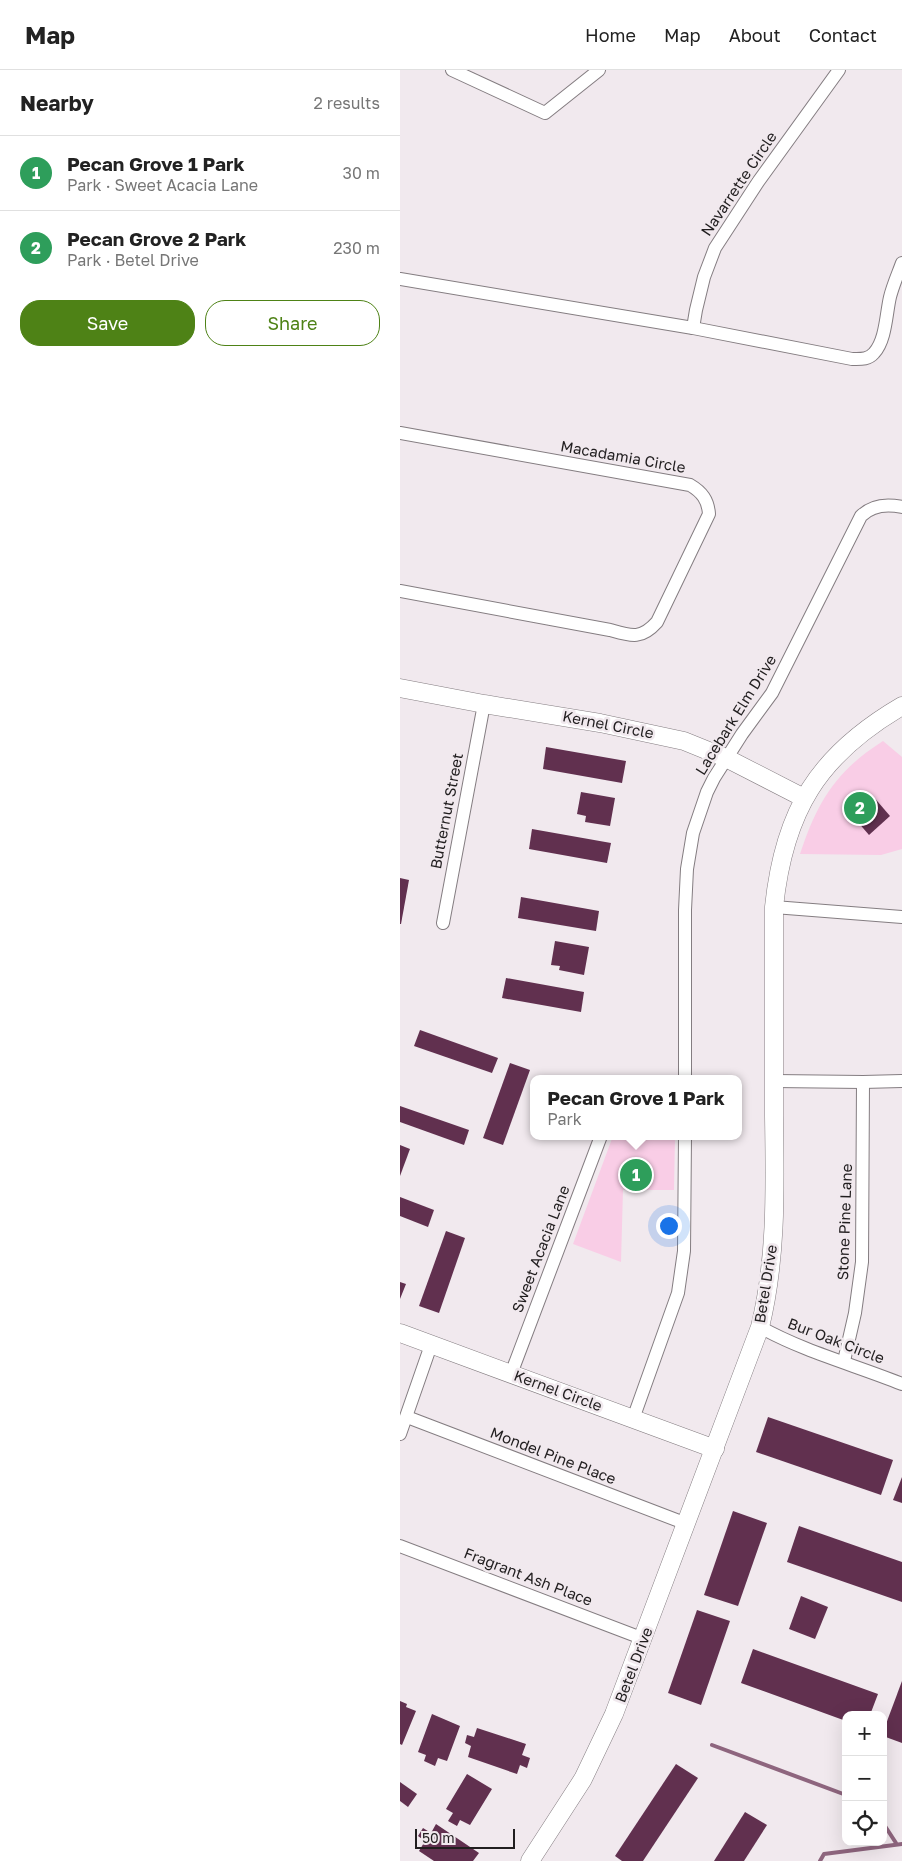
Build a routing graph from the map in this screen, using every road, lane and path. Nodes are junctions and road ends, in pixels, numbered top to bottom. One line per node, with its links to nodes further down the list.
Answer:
1 (452, 70): 2 (street)
2 (599, 70)
3 (839, 70): 6 (street, Navarrette Circle)
4 (902, 263): 6 (street)
5 (400, 279): 6 (street)
6 (693, 328)
7 (400, 433): 9 (street, Macadamia Circle)
8 (902, 507): 13 (street, Lacebark Elm Drive)
9 (400, 591)
10 (400, 688): 11 (street, Kernel Circle)
11 (484, 704): 13 (street, Kernel Circle); 17 (street, Butternut Street)
12 (902, 706): 14 (street, Betel Drive)
13 (726, 758): 14 (street, Kernel Circle); 18 (street, Lacebark Elm Drive)
14 (804, 798): 15 (street, Betel Drive)
15 (774, 908): 16 (street); 19 (street, Betel Drive)
16 (902, 917)
17 (443, 923)
18 (685, 1075)
19 (774, 1081): 21 (street); 24 (street, Betel Drive)
20 (902, 1081): 21 (street)
21 (864, 1082): 27 (street, Stone Pine Lane)
22 (599, 1140): 28 (street, Sweet Acacia Lane)
23 (685, 1140): 31 (street)
24 (760, 1327): 27 (street, Bur Oak Circle); 33 (street, Betel Drive)
25 (400, 1333): 26 (street, Kernel Circle)
26 (431, 1345): 28 (street, Kernel Circle); 30 (street)
27 (844, 1361): 29 (street, Bur Oak Circle)
28 (511, 1374): 31 (street, Kernel Circle)
29 (902, 1384)
30 (407, 1417): 32 (street); 34 (street, Mondel Pine Place)
31 (633, 1419): 33 (street, Kernel Circle)
32 (400, 1434)
33 (716, 1449): 34 (street, Betel Drive)
34 (687, 1524): 36 (street, Betel Drive)
35 (400, 1546): 36 (street, Fragrant Ash Place)
36 (644, 1639): 37 (street, Betel Drive)
37 (530, 1861)

